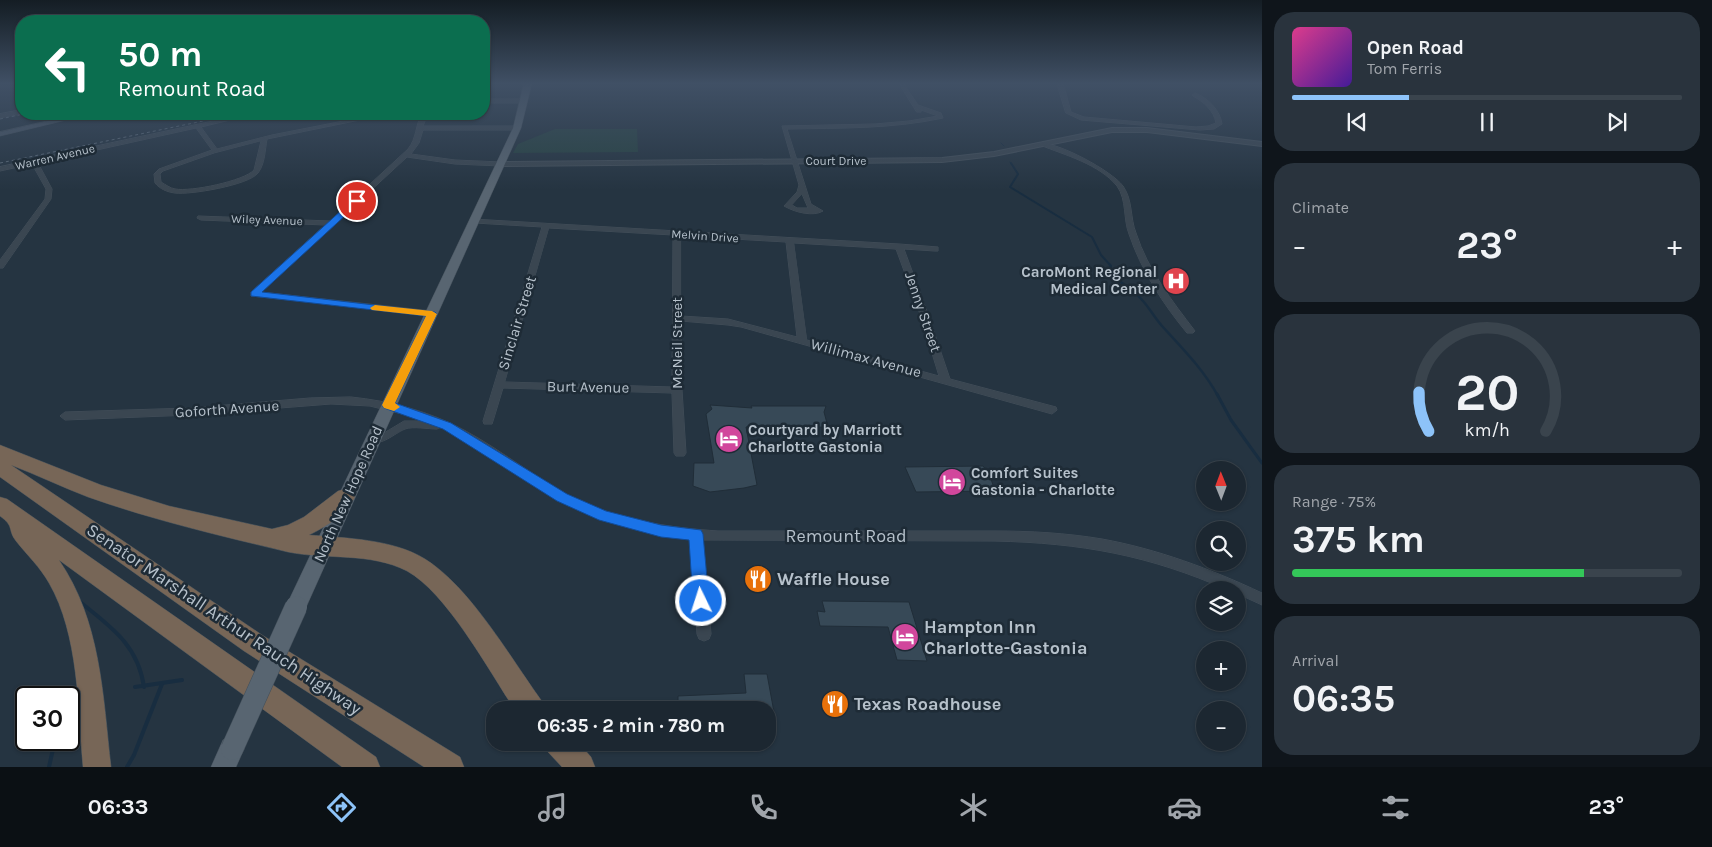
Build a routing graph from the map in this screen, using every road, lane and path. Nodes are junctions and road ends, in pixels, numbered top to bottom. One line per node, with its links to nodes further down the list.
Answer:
1 (519, 119): 12 (main road, North New Hope Road)
2 (913, 119): 21 (street)
3 (1084, 119): 9 (street)
4 (1219, 119): 9 (street)
5 (61, 120): 14 (main road)
6 (225, 120): 10 (street, Warren Avenue)
7 (357, 120): 15 (street)
8 (421, 120): 11 (street)
9 (1141, 123): 13 (street)
10 (198, 126): 18 (street); 20 (street, Warren Avenue)
11 (421, 128): 12 (street); 19 (street)
12 (517, 128): 22 (main road, North New Hope Road)
13 (1147, 130): 16 (street, Court Drive); 17 (street, Court Drive)
14 (0, 134)
15 (264, 139): 18 (street); 18 (street)
16 (1042, 144): 21 (street, Court Drive); 36 (street)
17 (1262, 144)
18 (216, 152)
19 (406, 155): 22 (street, Court Drive); 27 (street)
20 (34, 162): 23 (street, Warren Avenue); 33 (street)
21 (796, 162): 22 (street, Court Drive); 24 (street)
22 (500, 164): 26 (main road, North New Hope Road)
23 (0, 169)
24 (802, 185): 24 (street)
25 (201, 218): 27 (street, Wiley Avenue)
26 (475, 221): 28 (street, Melvin Drive); 34 (main road, North New Hope Road)
27 (332, 224): 34 (street)
28 (546, 226): 29 (street, Melvin Drive); 39 (street, Sinclair Street)
29 (677, 234): 30 (street, Melvin Drive); 35 (street, McNeil Street)
30 (790, 241): 31 (street, Melvin Drive); 37 (street)
31 (899, 246): 32 (street, Melvin Drive); 38 (street, Jenny Street)
32 (935, 249)
33 (0, 266)
34 (432, 314): 41 (main road, North New Hope Road)
35 (677, 318): 37 (street, Willimax Avenue); 40 (street, McNeil Street)
36 (1190, 331)
37 (802, 340): 38 (street, Willimax Avenue)
38 (945, 379): 42 (street, Willimax Avenue)
39 (498, 385): 40 (street, Burt Avenue); 44 (street, Sinclair Street)
40 (677, 390): 48 (street, McNeil Street)
41 (388, 405): 43 (street, Goforth Avenue); 45 (street, Remount Road); 46 (main road, North New Hope Road)
42 (1052, 410)
43 (65, 416)
44 (488, 421)
45 (447, 426): 46 (street, Remount Road); 53 (street, Remount Road)
46 (372, 439): 50 (main road, North New Hope Road)
47 (0, 452): 54 (highway)
48 (680, 452)
49 (0, 467): 63 (highway, Senator Marshall Arthur Rauch Highway)
50 (345, 497): 54 (highway); 55 (main road, North New Hope Road)
51 (0, 505): 52 (highway, Senator Marshall Arthur Rauch Highway)
52 (20, 520): 61 (highway); 62 (highway, Senator Marshall Arthur Rauch Highway)
53 (696, 534): 56 (street, Remount Road); 57 (street)
54 (271, 538): 55 (highway)
55 (325, 546): 58 (highway); 60 (main road, North New Hope Road, bridge)
56 (1262, 599)
57 (704, 634)
58 (525, 701)
59 (566, 751): 64 (highway)
60 (227, 758)
61 (99, 767)
62 (366, 767)
63 (450, 767)
64 (581, 767)

